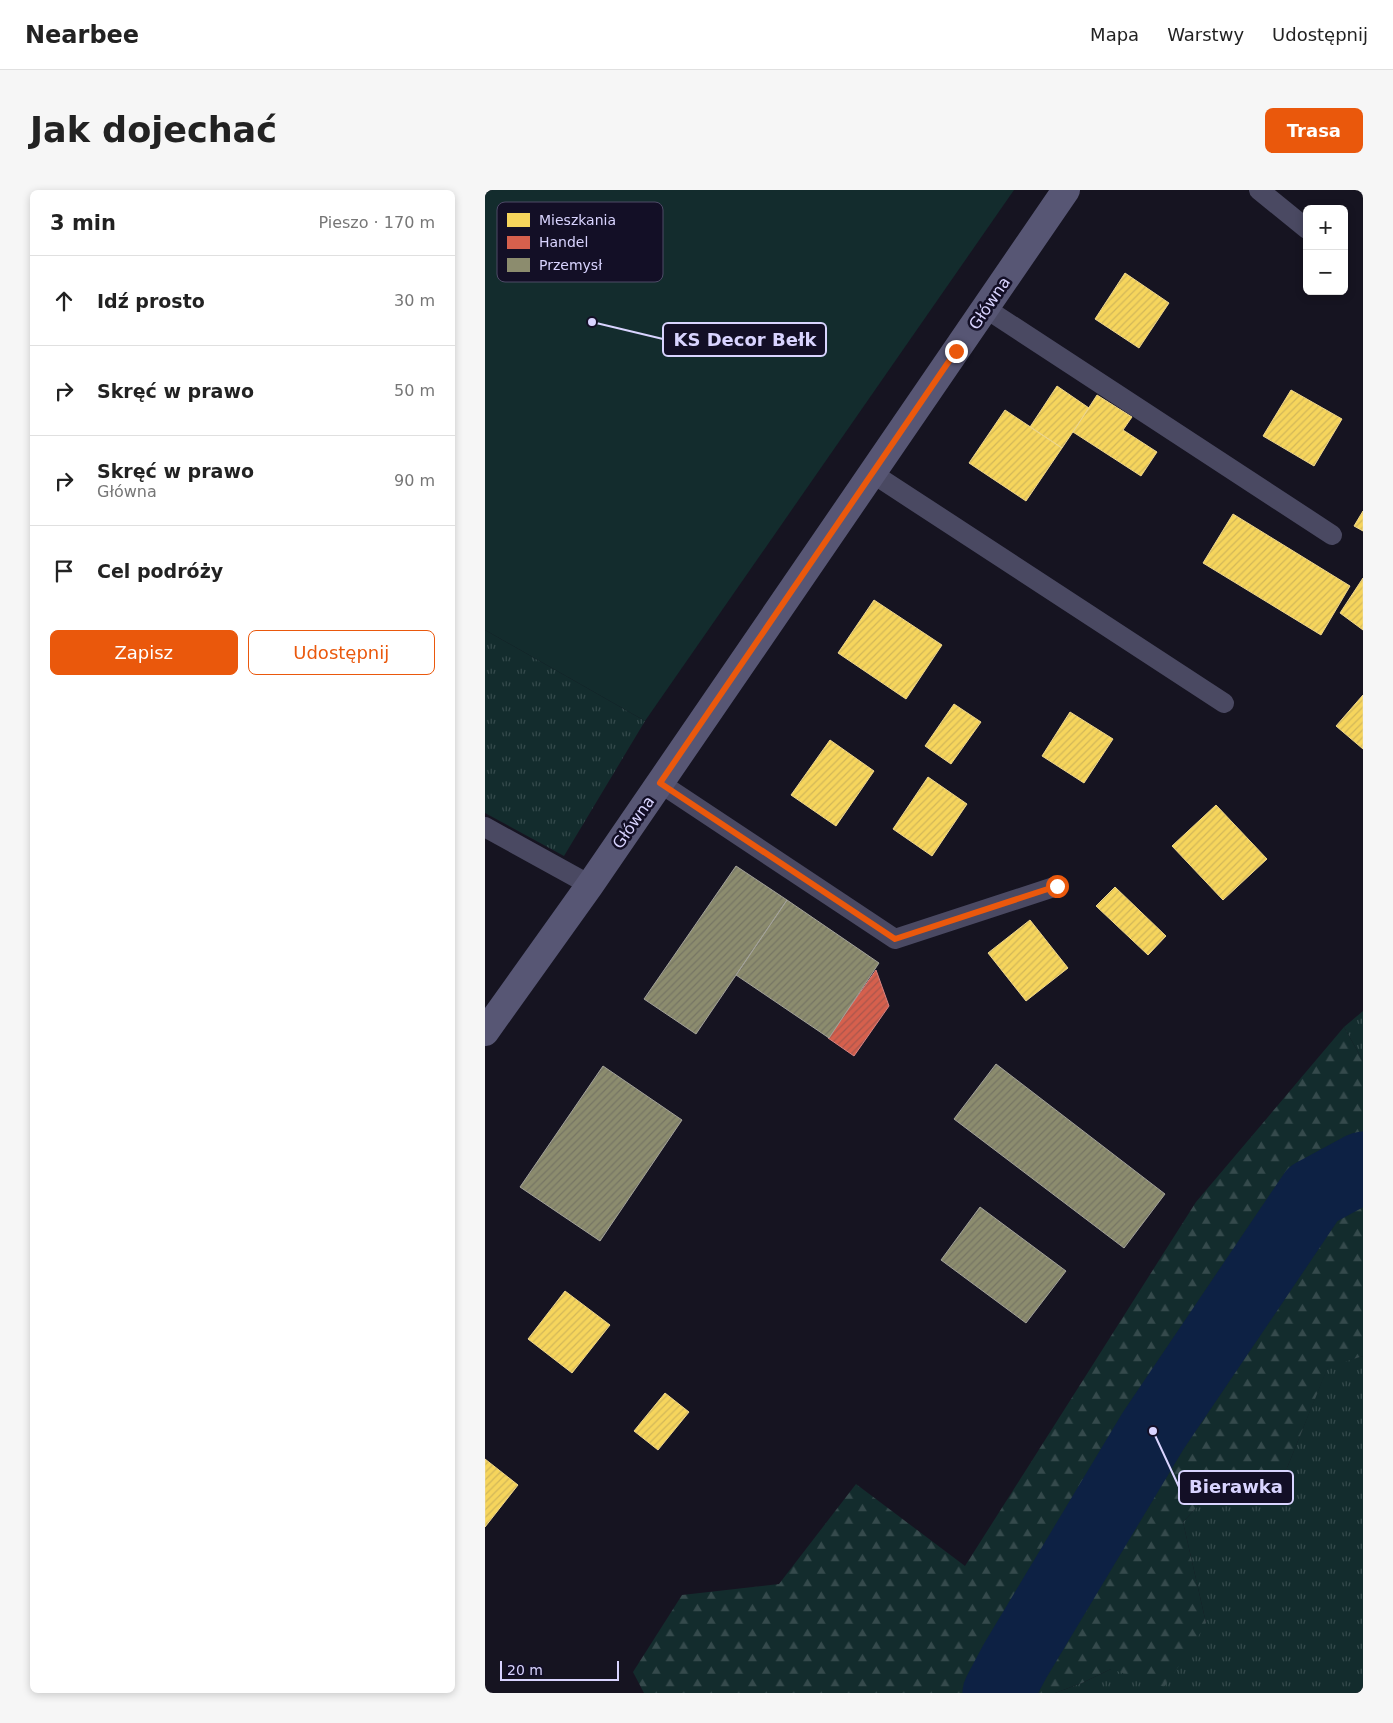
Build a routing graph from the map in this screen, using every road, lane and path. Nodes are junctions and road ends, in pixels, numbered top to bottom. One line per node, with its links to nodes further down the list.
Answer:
1 (1066, 190): 4 (main road, Główna)
2 (1259, 190): 3 (lane)
3 (1303, 226)
4 (985, 308): 5 (main road, Główna); 6 (lane)
5 (872, 473): 7 (lane); 8 (main road, Główna)
6 (1332, 535)
7 (1223, 703)
8 (660, 783): 10 (main road, Główna); 11 (lane)
9 (485, 827): 10 (lane)
10 (590, 885): 12 (main road, Główna)
11 (1057, 886)
12 (485, 1032)

